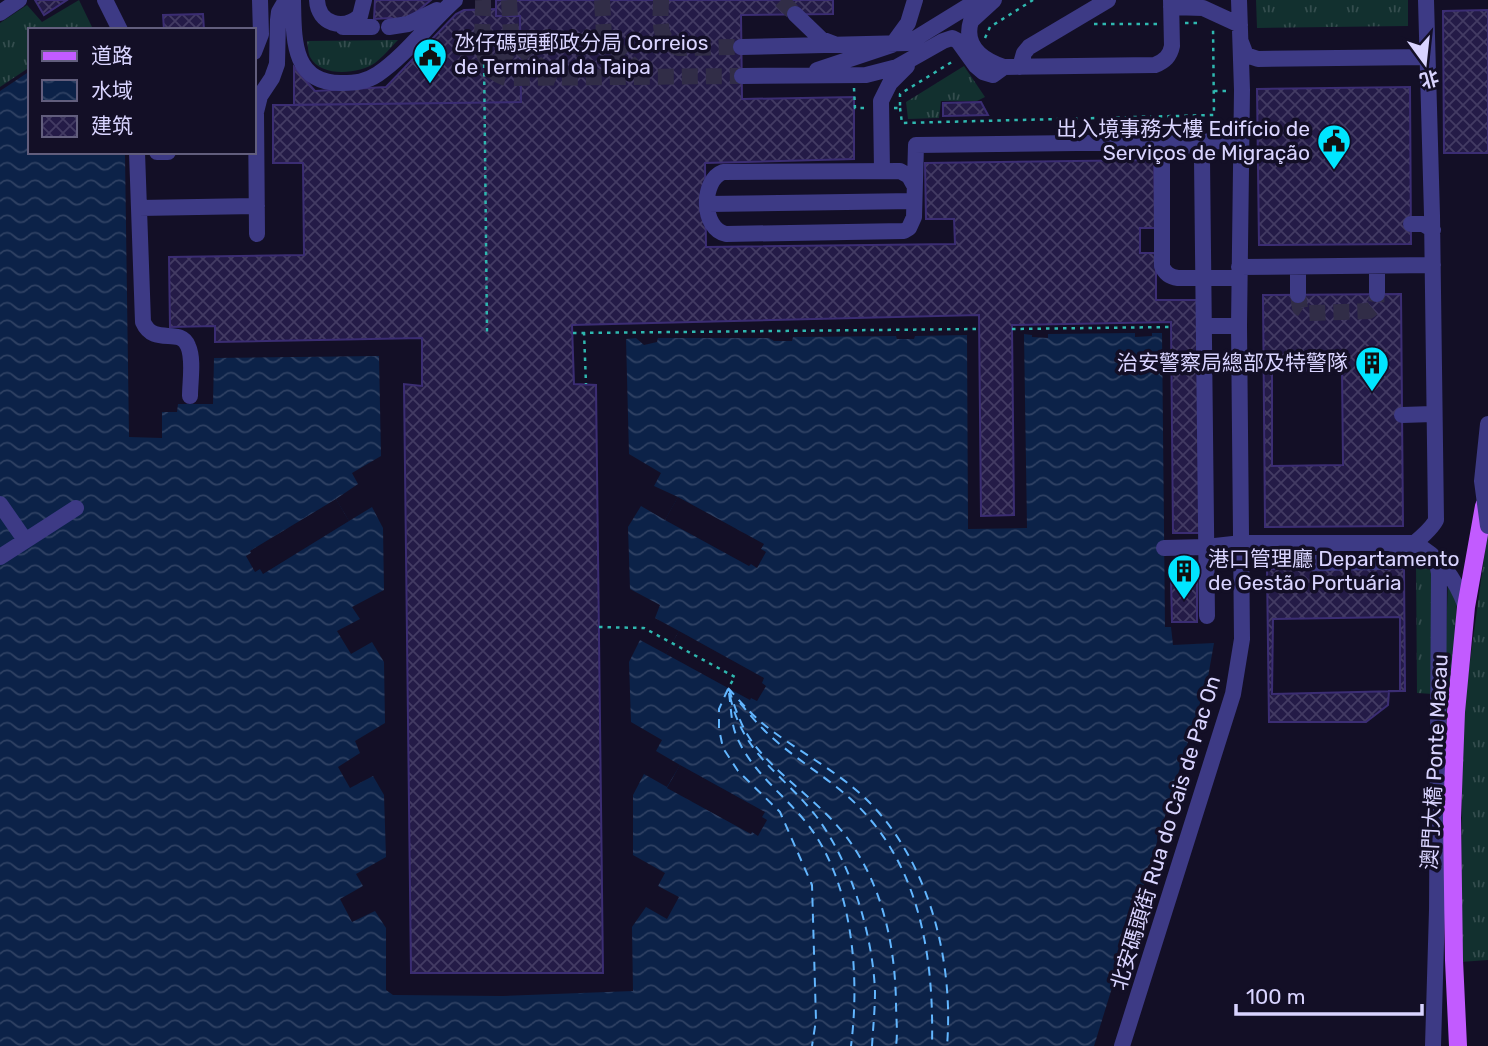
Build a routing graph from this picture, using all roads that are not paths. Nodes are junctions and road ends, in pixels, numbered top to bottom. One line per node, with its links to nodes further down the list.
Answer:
1 (19, 0): 16 (street)
2 (105, 0): 20 (street)
3 (260, 0): 27 (street)
4 (286, 0): 43 (street)
5 (293, 0): 13 (street)
6 (316, 0): 15 (street)
7 (915, 0): 24 (street)
8 (978, 0): 21 (street)
9 (994, 0): 28 (street)
10 (1108, 0): 31 (street)
11 (1239, 0): 18 (street, 北安碼頭街 Rua do Cais de Pac On)
12 (1426, 0): 29 (street)
13 (453, 1): 19 (street)
14 (1171, 3): 18 (street); 31 (street)
15 (364, 10)
16 (0, 13)
17 (795, 14): 25 (street)
18 (1240, 25): 22 (street, 北安碼頭街 Rua do Cais de Pac On)
19 (389, 27)
20 (119, 28)
21 (916, 40): 23 (street); 24 (street)
22 (1241, 42): 29 (street); 36 (street, 北安碼頭街 Rua do Cais de Pac On)
23 (938, 44): 28 (street); 30 (street)
24 (892, 45): 25 (street); 32 (street)
25 (844, 46): 26 (street)
26 (741, 47)
27 (256, 48)
28 (970, 51): 31 (street)
29 (1427, 57): 46 (street)
30 (914, 59): 33 (street); 35 (street)
31 (1012, 67)
32 (802, 75): 33 (street); 34 (street)
33 (854, 75): 35 (street)
34 (741, 76)
35 (881, 105): 40 (street)
36 (1241, 141): 38 (street); 49 (street, 北安碼頭街 Rua do Cais de Pac On)
37 (1162, 142): 38 (street); 41 (street); 50 (street)
38 (1184, 142): 50 (street)
39 (137, 154): 44 (street)
40 (882, 171): 41 (street); 42 (street)
41 (914, 193): 42 (street); 42 (street)
42 (708, 204)
43 (257, 206): 44 (street); 45 (street)
44 (139, 208): 55 (street)
45 (257, 234)
46 (1433, 265): 47 (street); 56 (street)
47 (1377, 266): 48 (street); 51 (street)
48 (1298, 267): 49 (street); 52 (street)
49 (1239, 273): 50 (street); 54 (street, 北安碼頭街 Rua do Cais de Pac On)
50 (1203, 278): 53 (street)
51 (1377, 294)
52 (1298, 295)
53 (1204, 326): 54 (street); 66 (street)
54 (1239, 326): 64 (street, 北安碼頭街 Rua do Cais de Pac On)
55 (190, 396)
56 (1433, 414): 57 (street); 65 (street)
57 (1402, 415)
58 (1488, 424): 62 (street, bridge)
59 (1488, 482): 70 (main road, 澳門大橋 Ponte Macau)
60 (0, 504): 63 (street)
61 (76, 508): 63 (street)
62 (1488, 526)
63 (24, 540): 68 (street)
64 (1242, 543): 65 (street); 66 (street); 72 (street, 北安碼頭街 Rua do Cais de Pac On)
65 (1414, 543): 69 (street)
66 (1206, 547): 67 (street); 71 (street)
67 (1164, 548)
68 (0, 557)
69 (1436, 559): 70 (street); 73 (street)
70 (1466, 607): 74 (main road, 澳門大橋 Ponte Macau)
71 (1207, 616)
72 (1122, 1046)
73 (1433, 1046)
74 (1458, 1046)

